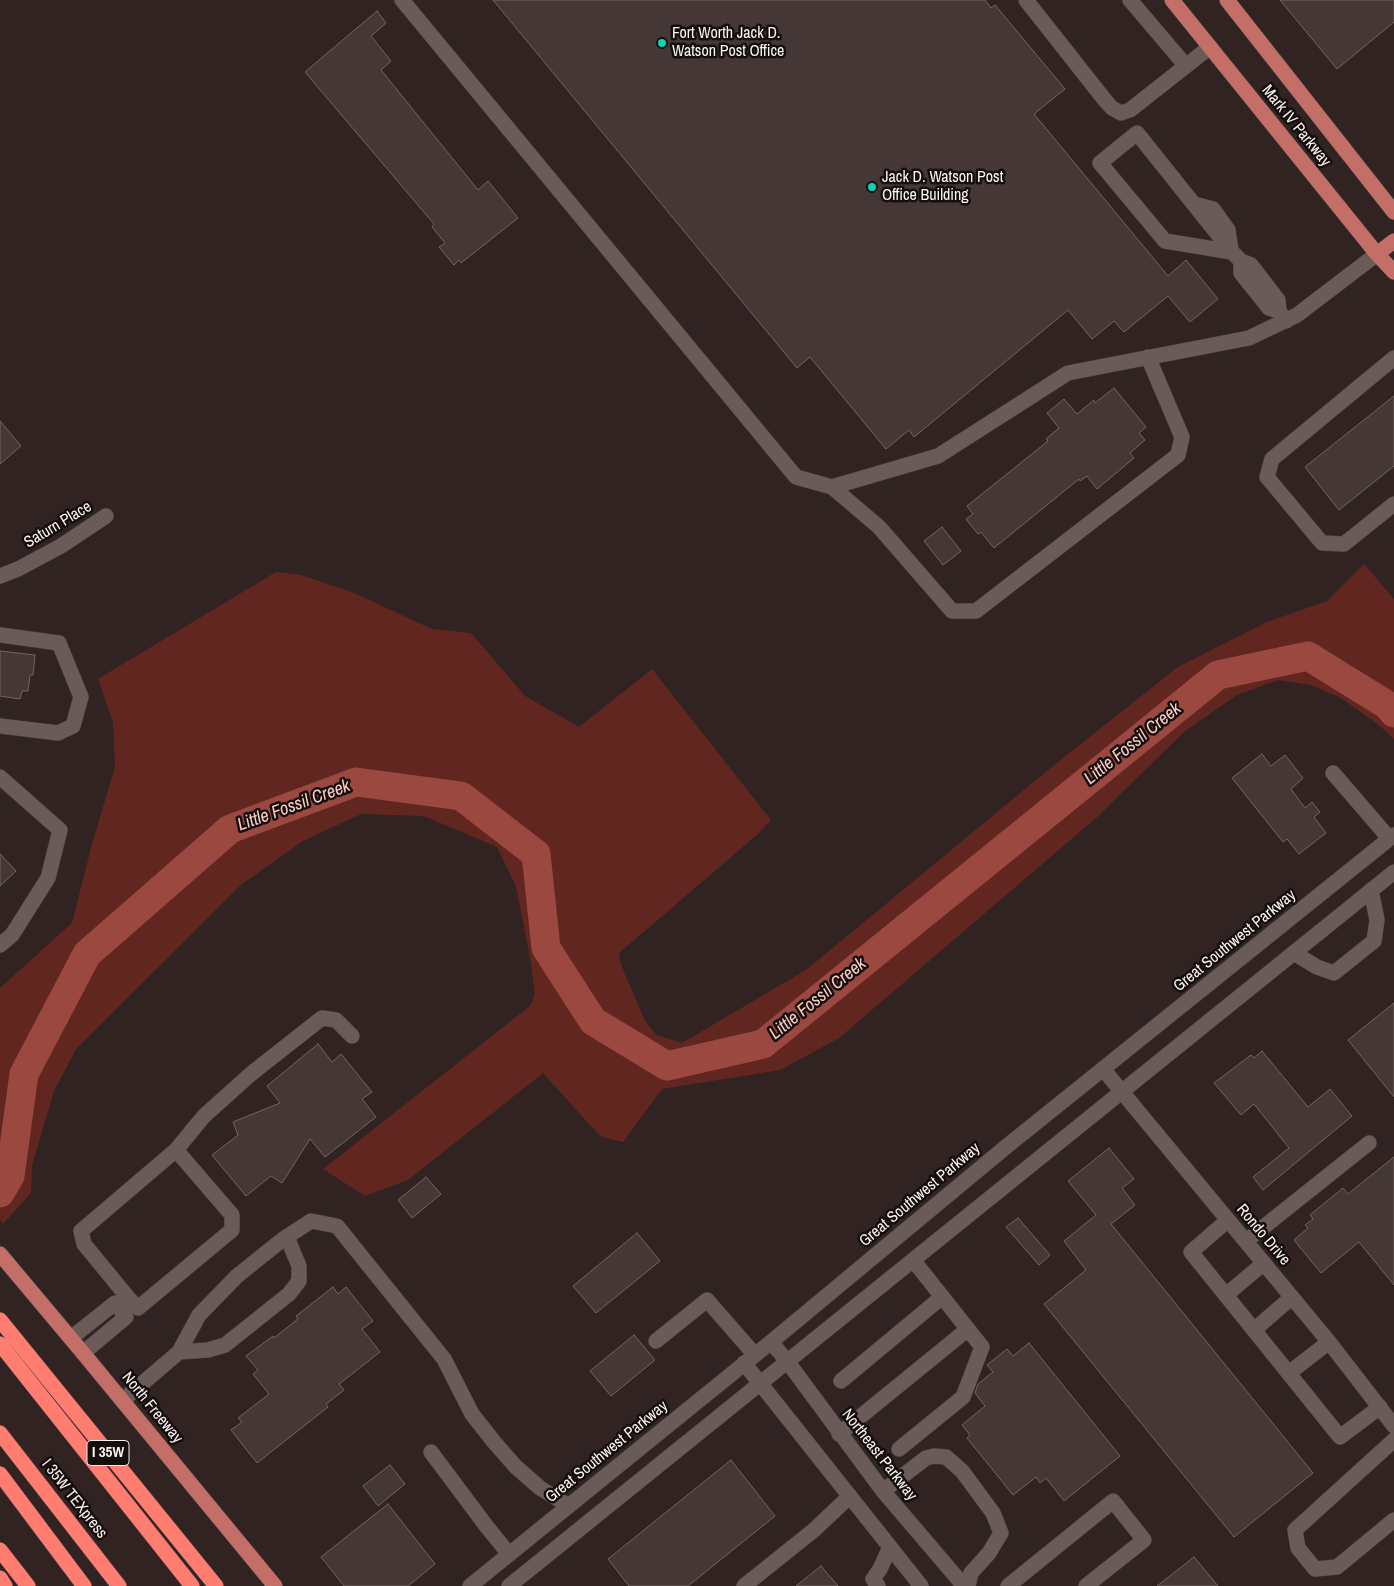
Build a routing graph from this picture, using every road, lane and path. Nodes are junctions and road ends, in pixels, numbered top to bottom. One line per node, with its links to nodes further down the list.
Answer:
1 (402, 0): 16 (street)
2 (1026, 0): 7 (street)
3 (1130, 0): 7 (street)
4 (1172, 0): 6 (main road, Mark IV Parkway)
5 (1227, 0): 8 (main road, Mark IV Parkway)
6 (1210, 47): 7 (street); 10 (main road, Mark IV Parkway)
7 (1186, 66)
8 (1394, 212)
9 (1394, 241): 10 (main road)
10 (1377, 254): 12 (main road, Mark IV Parkway); 13 (street)
11 (1236, 256): 11 (street); 13 (street)
12 (1394, 272)
13 (1282, 316): 14 (street)
14 (1148, 357): 16 (street); 16 (street)
15 (1394, 358): 17 (street)
16 (832, 487)
17 (1394, 504)
18 (106, 516): 19 (street, Saturn Place)
19 (0, 576)
20 (0, 635): 21 (street)
21 (0, 726)
22 (1333, 773): 24 (street)
23 (0, 777): 27 (street)
24 (1392, 836): 30 (street, Great Southwest Parkway)
25 (1394, 872): 26 (street)
26 (1371, 890): 28 (street); 28 (street)
27 (0, 945)
28 (1294, 953): 31 (street)
29 (352, 1036): 33 (street)
30 (1103, 1069): 31 (street, Rondo Drive); 49 (street, Great Southwest Parkway)
31 (1122, 1092): 34 (street, Rondo Drive); 38 (street)
32 (1369, 1142): 36 (street)
33 (176, 1150): 43 (street); 43 (street)
34 (1228, 1220): 36 (street, Rondo Drive); 40 (street)
35 (288, 1236): 53 (street); 53 (street); 70 (street)
36 (1246, 1241): 39 (street, Rondo Drive)
37 (0, 1254): 47 (main road, North Freeway)
38 (912, 1260): 41 (street); 55 (street)
39 (1264, 1263): 40 (street); 42 (street, Rondo Drive)
40 (1226, 1295): 46 (street)
41 (942, 1297): 45 (street); 57 (street)
42 (1292, 1297): 46 (street); 50 (street, Rondo Drive)
43 (125, 1305): 47 (street); 52 (street)
44 (0, 1320): 81 (highway, I 35W)
45 (968, 1329): 63 (street); 65 (street)
46 (1254, 1330): 56 (street)
47 (72, 1338): 52 (main road, North Freeway)
48 (656, 1341): 54 (street)
49 (770, 1342): 54 (street, Great Southwest Parkway); 55 (street, Northeast Parkway)
50 (1329, 1342): 56 (street); 60 (street, Rondo Drive)
51 (0, 1344): 80 (highway)
52 (83, 1352): 59 (main road, North Freeway)
53 (179, 1352): 59 (street)
54 (749, 1359): 58 (street); 70 (street, Great Southwest Parkway)
55 (787, 1361): 58 (street); 63 (street, Northeast Parkway)
56 (1289, 1374): 60 (street)
57 (842, 1381)
58 (760, 1382): 69 (street); 84 (street)
59 (122, 1400): 82 (main road, North Freeway)
60 (1380, 1408): 61 (street, Rondo Drive)
61 (1394, 1426)
62 (0, 1433): 79 (highway, I 35W TEXpress)
63 (839, 1434): 68 (street, Northeast Parkway)
64 (1394, 1440): 71 (street)
65 (899, 1449)
66 (431, 1452): 74 (street)
67 (0, 1474): 78 (highway)
68 (883, 1491): 88 (street, Northeast Parkway); 89 (street)
69 (850, 1496): 72 (street); 85 (street)
70 (569, 1506): 74 (street, Great Southwest Parkway)
71 (1394, 1520)
72 (890, 1547): 86 (street); 87 (street)
73 (0, 1550): 77 (highway)
74 (509, 1554): 83 (street, Great Southwest Parkway)
75 (0, 1578): 76 (highway)
76 (5, 1586)
77 (28, 1586)
78 (84, 1586)
79 (120, 1586)
80 (192, 1586)
81 (216, 1586)
82 (275, 1586)
83 (470, 1586)
84 (509, 1586)
85 (744, 1586)
86 (878, 1586)
87 (921, 1586)
88 (964, 1586)
89 (968, 1586)
90 (1008, 1586): 91 (street)
91 (1086, 1586)

